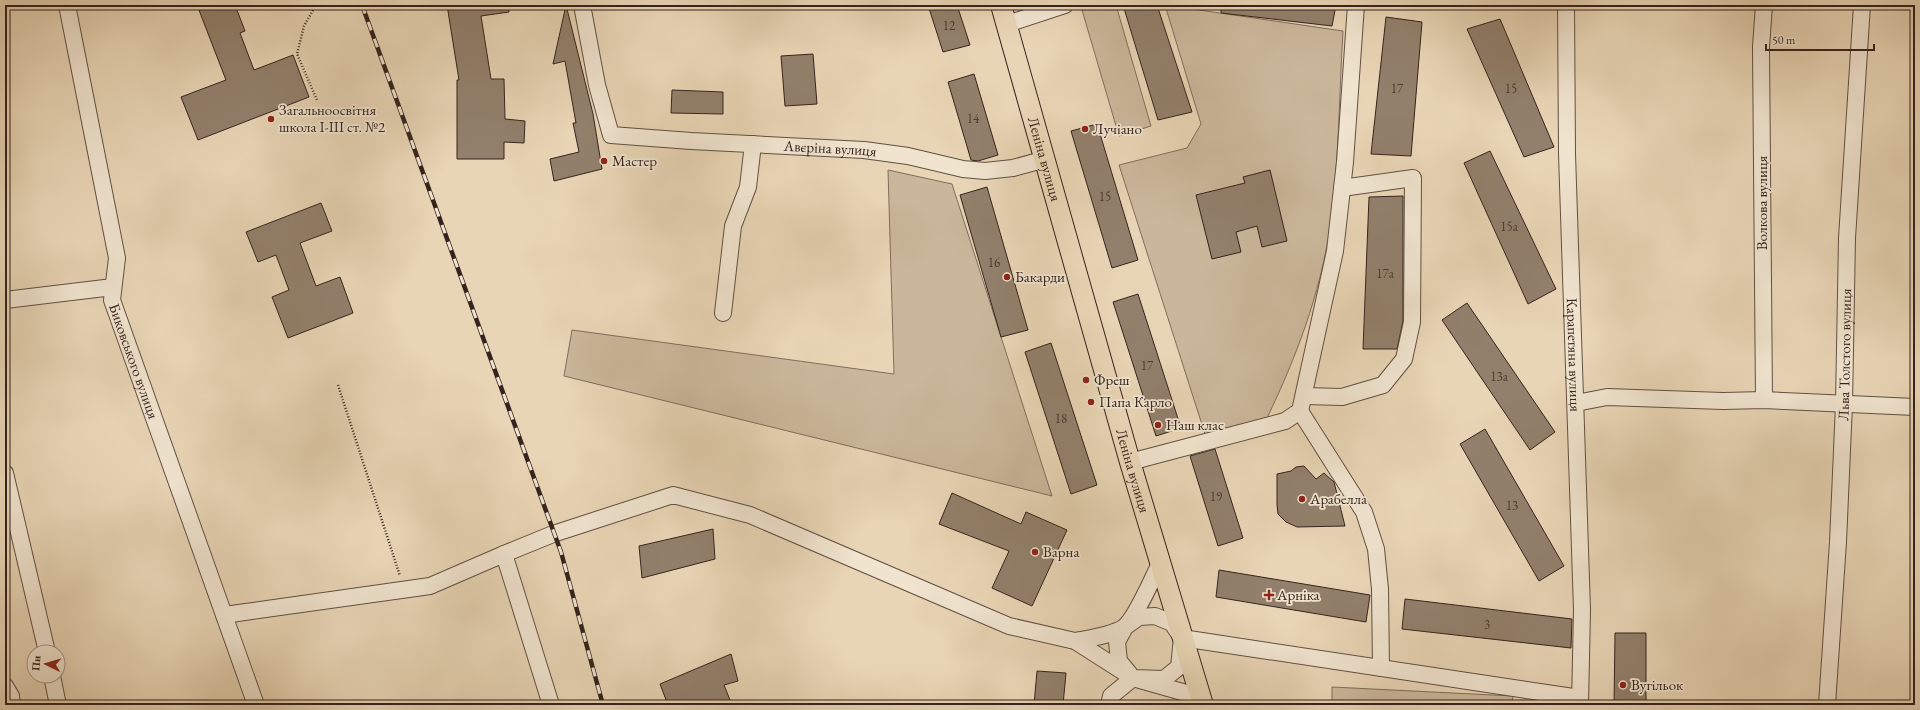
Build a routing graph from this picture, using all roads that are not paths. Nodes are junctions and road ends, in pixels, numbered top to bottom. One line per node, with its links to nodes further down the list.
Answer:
1 (67, 5): 13 (street, Биковського вулиця)
2 (582, 5): 10 (street, Авєріна вулиця)
3 (1001, 5): 9 (main road, Леніна вулиця)
4 (1064, 5): 9 (street)
5 (1356, 5): 12 (street)
6 (1566, 5): 17 (street, Карапетяна вулиця)
7 (1764, 5): 16 (street, Волкова вулиця)
8 (1862, 5): 19 (street, Льва Толстого вулиця)
9 (1007, 24): 11 (main road, Леніна вулиця)
10 (753, 144): 11 (street, Авєріна вулиця); 15 (street)
11 (1046, 159): 21 (main road, Леніна вулиця)
12 (1342, 188): 18 (street); 18 (street)
13 (113, 287): 14 (street); 25 (street, Биковського вулиця)
14 (5, 300)
15 (723, 313)
16 (1764, 400): 17 (street); 19 (street)
17 (1576, 403): 35 (street, Карапетяна вулиця)
18 (1302, 404): 21 (street); 30 (street)
19 (1844, 404): 20 (street); 41 (street, Льва Толстого вулиця)
20 (1915, 407)
21 (1130, 462): 24 (main road, Леніна вулиця)
22 (5, 473): 29 (street)
23 (504, 554): 25 (street); 28 (street); 39 (street)
24 (1160, 563): 26 (street); 27 (main road, Леніна вулиця)
25 (224, 615): 38 (street, Биковського вулиця)
26 (1125, 627): 27 (street); 28 (street); 31 (street)
27 (1182, 638): 30 (street); 31 (street); 34 (main road, Леніна вулиця)
28 (1075, 641): 31 (street)
29 (45, 644)
30 (1382, 668): 35 (street)
31 (1133, 678): 34 (street); 40 (street)
32 (54, 684): 37 (street)
33 (5, 686): 36 (street)
34 (1202, 701)
35 (1580, 702)
36 (12, 705)
37 (58, 705)
38 (256, 705)
39 (551, 705)
40 (1109, 705)
41 (1827, 705)

